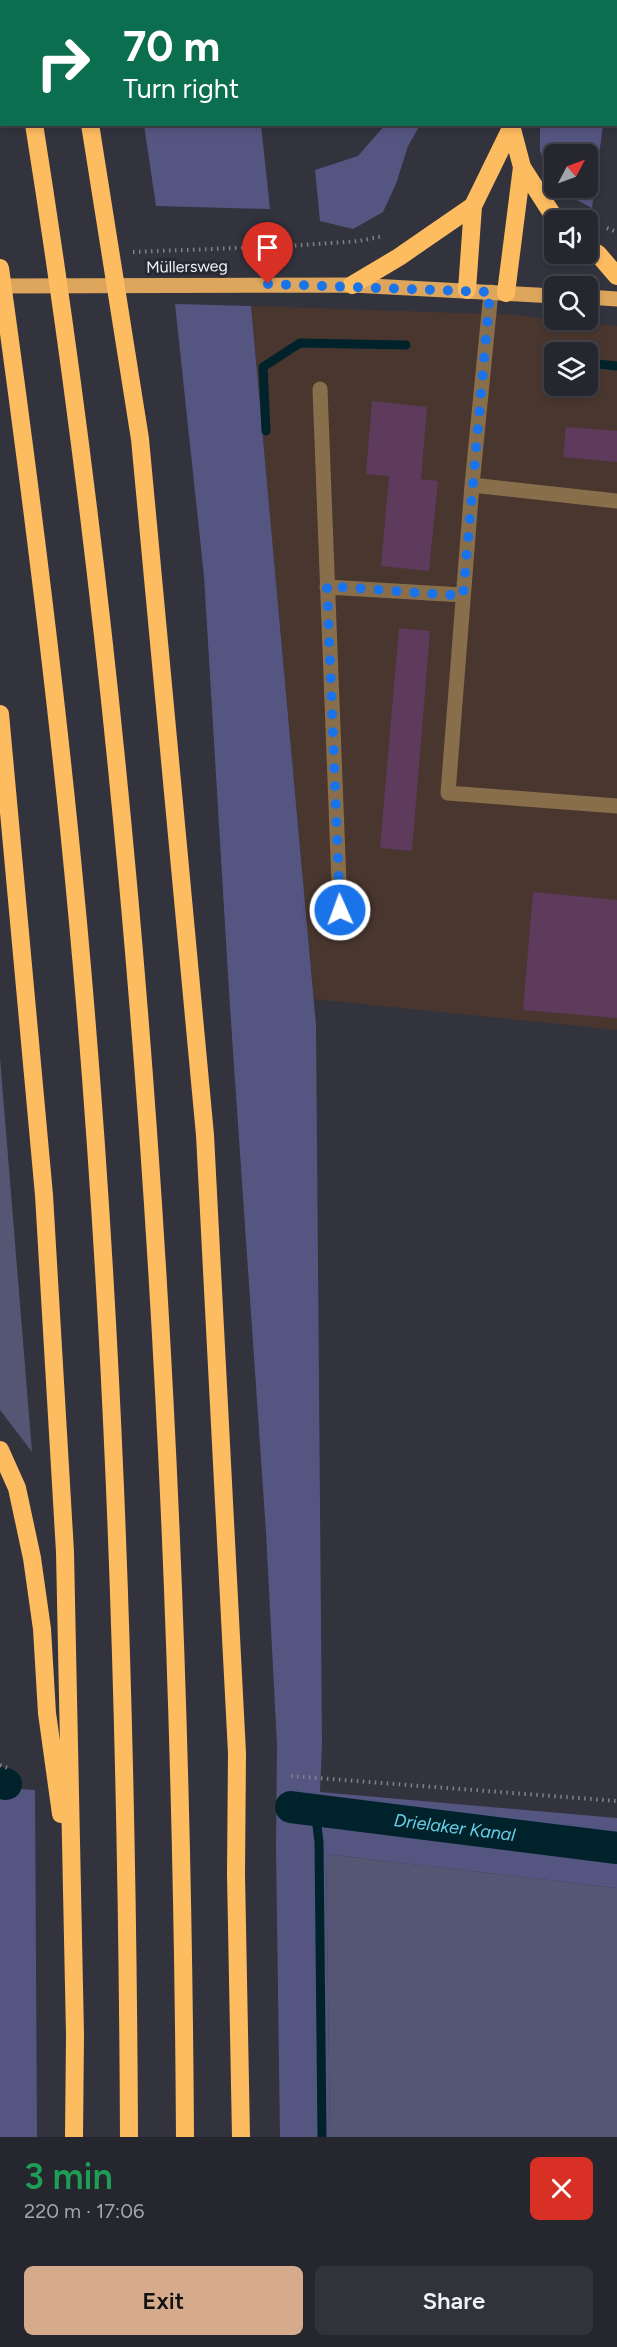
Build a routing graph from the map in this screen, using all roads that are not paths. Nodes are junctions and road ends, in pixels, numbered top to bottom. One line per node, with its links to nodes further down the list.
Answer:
1 (90, 126): 30 (highway)
2 (513, 127): 4 (highway); 5 (highway)
3 (35, 133): 29 (highway)
4 (522, 167): 6 (highway); 13 (highway)
5 (473, 206): 10 (highway); 12 (highway)
6 (549, 210)
7 (598, 254): 9 (highway)
8 (0, 268): 28 (highway)
9 (617, 276)
10 (352, 285): 11 (main road, Müllersweg); 12 (main road, Müllersweg)
11 (0, 286)
12 (467, 290): 13 (main road, Müllersweg)
13 (498, 292): 14 (main road, Müllersweg); 18 (lane)
14 (544, 295)
15 (598, 298): 16 (main road)
16 (617, 299)
17 (320, 389): 20 (lane)
18 (472, 485): 19 (lane); 21 (lane)
19 (617, 501)
20 (327, 586): 21 (lane); 24 (lane)
21 (463, 596): 23 (lane)
22 (0, 714): 26 (highway)
23 (617, 806)
24 (340, 910)
25 (0, 1450): 26 (highway)
26 (72, 1896): 27 (highway)
27 (74, 2137)
28 (129, 2137)
29 (185, 2137)
30 (241, 2137)

